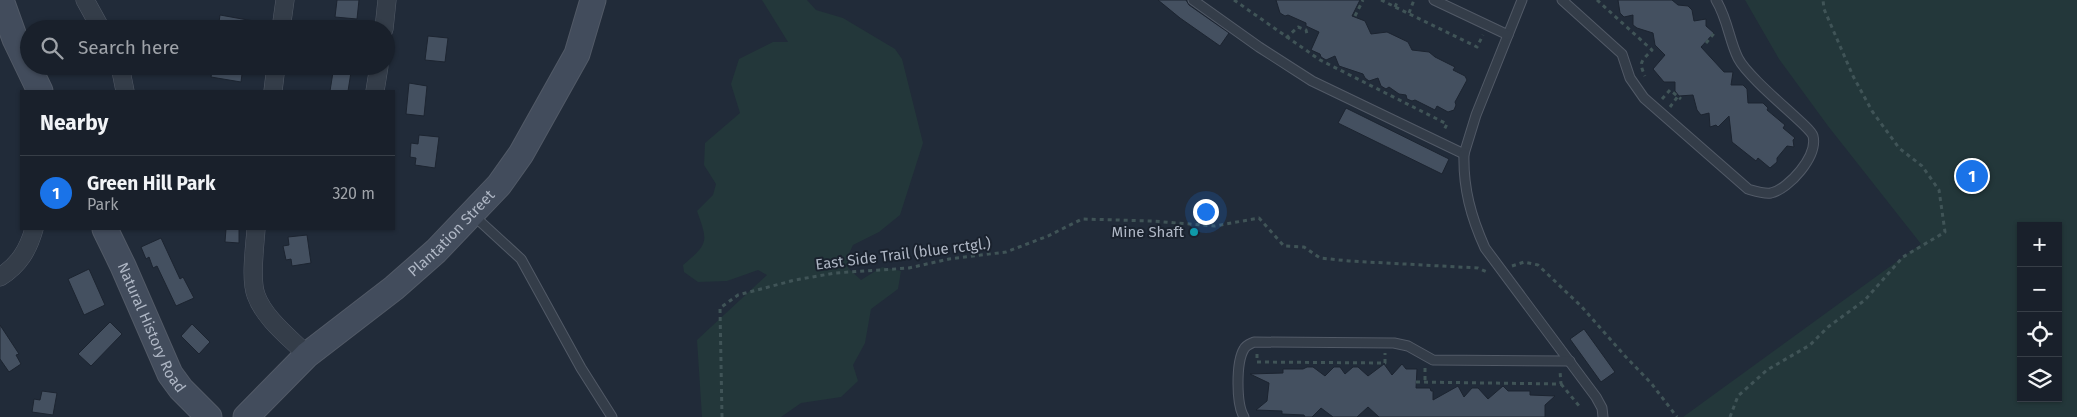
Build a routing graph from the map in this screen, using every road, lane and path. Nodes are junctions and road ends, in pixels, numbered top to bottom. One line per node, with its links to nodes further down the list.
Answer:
1 (1, 0): 30 (main road)
2 (85, 0): 21 (street)
3 (284, 0): 22 (street)
4 (387, 0): 23 (street)
5 (592, 0): 44 (main road, Plantation Street)
6 (1193, 0): 43 (lane)
7 (1234, 0): 27 (path)
8 (1363, 0): 20 (path)
9 (1381, 0): 18 (path)
10 (1398, 0): 18 (path)
11 (1414, 0): 19 (path)
12 (1434, 0): 26 (lane)
13 (1522, 0): 26 (lane)
14 (1562, 0): 16 (lane)
15 (1597, 0): 35 (path)
16 (1716, 0)
17 (1823, 0): 68 (path)
18 (1395, 7): 19 (path)
19 (1408, 14): 28 (path)
20 (1355, 16)
21 (96, 20)
22 (282, 20)
23 (385, 20)
24 (1714, 24): 29 (path)
25 (1307, 34): 27 (path)
26 (1508, 36): 43 (lane)
27 (1286, 38): 42 (path)
28 (1490, 38)
29 (1706, 43)
30 (20, 49)
31 (32, 75): 36 (main road)
32 (122, 75): 37 (street)
33 (275, 75): 38 (street)
34 (378, 75): 39 (street)
35 (1648, 82)
36 (40, 90)
37 (126, 90)
38 (273, 90)
39 (375, 90)
40 (1657, 93): 41 (path)
41 (1681, 99)
42 (1446, 136)
43 (1464, 154): 48 (lane)
44 (472, 214): 52 (main road, Plantation Street); 63 (lane)
45 (34, 230): 49 (street)
46 (105, 230): 58 (main road, Natural History Road)
47 (256, 230): 52 (street)
48 (1500, 270): 53 (lane); 64 (path, East Side Trail (blue rctgl.)); 67 (path, East Side Trail (blue rctgl.))
49 (0, 277)
50 (1257, 351): 51 (path)
51 (1392, 351)
52 (307, 355): 62 (main road, Plantation Street)
53 (1565, 361): 57 (path); 65 (lane); 66 (lane)
54 (1419, 362): 56 (path)
55 (1416, 382): 56 (path)
56 (1425, 382): 57 (path)
57 (1561, 384): 59 (path)
58 (181, 389): 60 (main road); 61 (main road, Natural History Road)
59 (1580, 407)
60 (187, 417)
61 (209, 417)
62 (246, 417)
63 (612, 417)
64 (722, 417)
65 (1244, 417)
66 (1602, 417)
67 (1678, 417)
68 (1730, 417)

